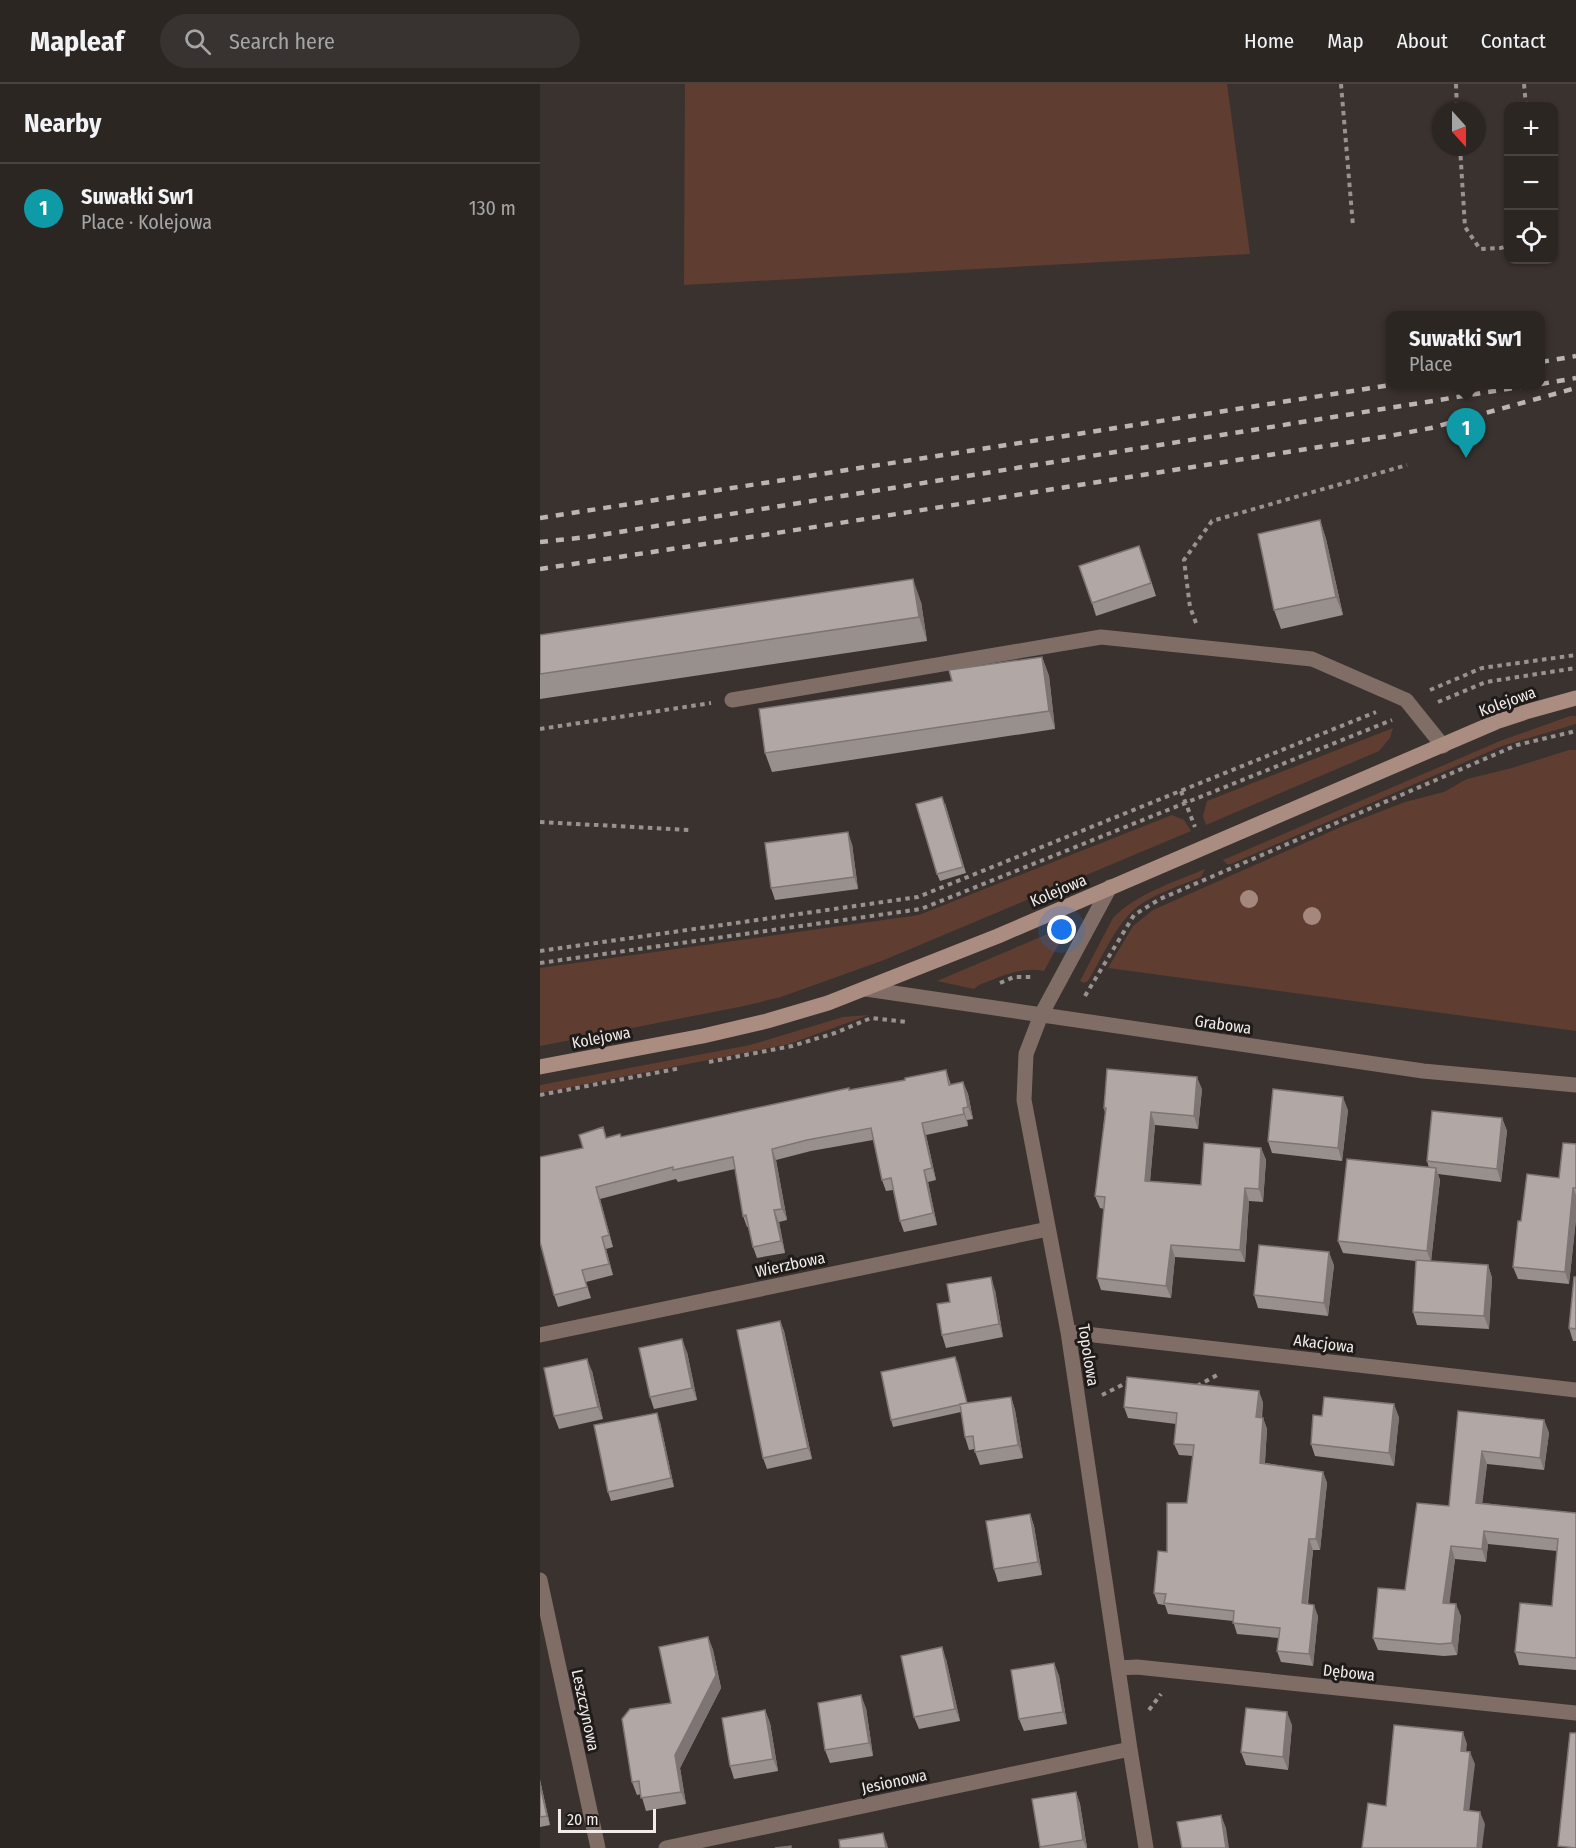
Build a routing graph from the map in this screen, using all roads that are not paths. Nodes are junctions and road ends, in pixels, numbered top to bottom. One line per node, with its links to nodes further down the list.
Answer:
1 (1576, 698): 3 (street, Kolejowa)
2 (732, 700): 3 (street)
3 (1443, 746): 4 (street, Kolejowa)
4 (1110, 887): 5 (street, Kolejowa); 6 (street, Topolowa)
5 (866, 989): 6 (street, Grabowa); 7 (street, Kolejowa)
6 (1041, 1015): 8 (street, Grabowa); 9 (street, Topolowa)
7 (540, 1067)
8 (1576, 1085)
9 (1048, 1229): 10 (street, Topolowa); 11 (street, Wierzbowa)
10 (1068, 1332): 12 (street, Akacjowa); 14 (street, Topolowa)
11 (540, 1335)
12 (1576, 1390)
13 (540, 1580): 17 (street, Leszczynowa)
14 (1119, 1668): 15 (street, Dębowa); 16 (street, Topolowa)
15 (1576, 1713)
16 (1130, 1749): 18 (street, Jesionowa); 19 (street, Topolowa)
17 (598, 1848)
18 (666, 1848)
19 (1146, 1848)

